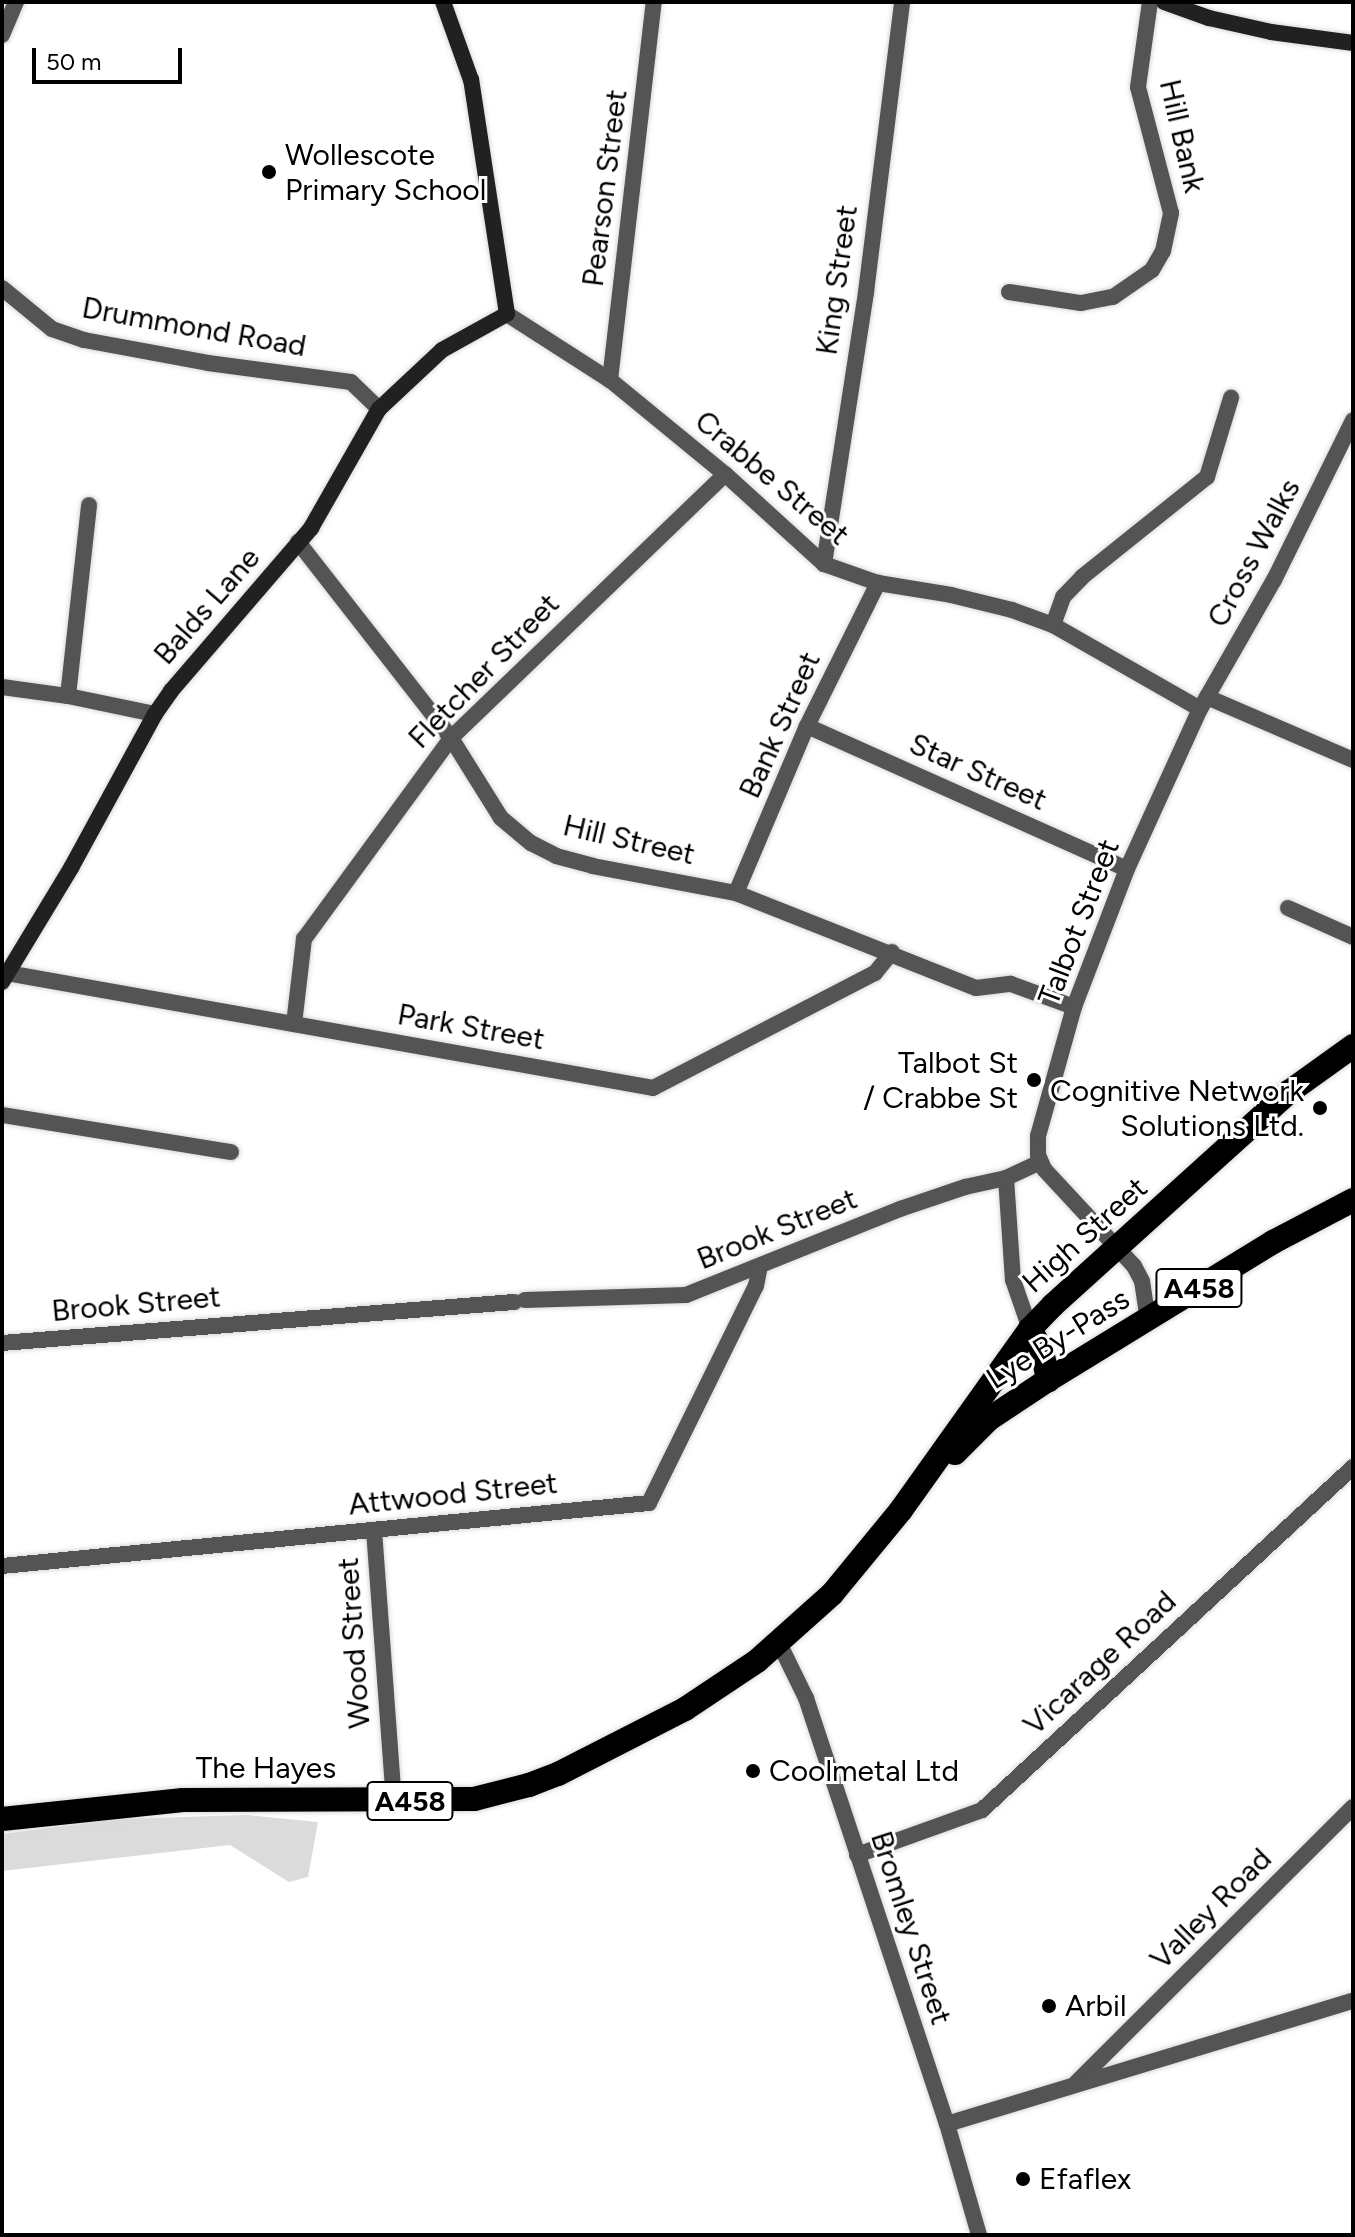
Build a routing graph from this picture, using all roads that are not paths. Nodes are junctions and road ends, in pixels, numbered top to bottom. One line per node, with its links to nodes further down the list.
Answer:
1 (16, 2): 7 (street)
2 (443, 2): 11 (street)
3 (654, 2): 12 (street, Pearson Street)
4 (902, 2): 20 (street, King Street)
5 (1150, 2): 10 (street, Hill Bank)
6 (1164, 2): 8 (street)
7 (2, 35)
8 (1353, 43)
9 (2, 288): 14 (street, Drummond Road)
10 (1009, 292)
11 (507, 314): 12 (street, Crabbe Street); 14 (street, Balds Lane)
12 (610, 380): 17 (street, Crabbe Street)
13 (1231, 398): 22 (street)
14 (379, 409): 19 (street, Balds Lane)
15 (1353, 420): 16 (street, Cross Walks)
16 (1346, 456): 25 (street, Cross Walks)
17 (725, 474): 20 (street, Crabbe Street); 28 (street, Fletcher Street)
18 (89, 505): 24 (street)
19 (298, 542): 26 (street, Balds Lane); 28 (street, Hill Street)
20 (824, 564): 21 (street, Crabbe Street)
21 (878, 583): 22 (street, Crabbe Street); 27 (street, Bank Street)
22 (1053, 625): 25 (street, Crabbe Street)
23 (2, 687): 24 (street)
24 (68, 696): 26 (street)
25 (1203, 703): 29 (street, Crabbe Street); 30 (street, Talbot Street)
26 (155, 714): 35 (street, Balds Lane)
27 (807, 726): 30 (street, Star Street); 31 (street, Bank Street)
28 (451, 738): 31 (street, Hill Street); 37 (street, Fletcher Street)
29 (1353, 760)
30 (1127, 869): 36 (street, Talbot Street)
31 (736, 893): 34 (street, Hill Street)
32 (1288, 908): 33 (street)
33 (1353, 937)
34 (892, 952): 36 (street, Hill Street); 37 (street, Park Street)
35 (4, 978): 37 (street, Park Street)
36 (1074, 1007): 41 (street, Talbot Street)
37 (294, 1024)
38 (1353, 1046): 44 (highway, High Street / A458)
39 (2, 1115): 40 (street)
40 (231, 1152)
41 (1041, 1162): 42 (street, Brook Street); 44 (street)
42 (1006, 1178): 45 (street, Brook Street); 47 (street)
43 (1353, 1200): 46 (highway, Lye By-Pass / A458)
44 (1115, 1246): 46 (street); 47 (highway, High Street / A458)
45 (760, 1266): 48 (street, Brook Street); 52 (street, Attwood Street)
46 (1148, 1321): 49 (highway, Lye By-Pass / A458)
47 (1030, 1329): 49 (highway); 51 (highway, High Street / A458)
48 (2, 1343)
49 (1048, 1380): 51 (highway, Lye By-Pass / A458)
50 (1353, 1467): 58 (street, Vicarage Road)
51 (901, 1510): 54 (highway, A458)
52 (374, 1530): 53 (street, Attwood Street); 55 (street, Wood Street)
53 (2, 1566)
54 (779, 1643): 55 (highway, The Hayes / A458); 58 (street, Bromley Street)
55 (394, 1801): 57 (highway, The Hayes / A458)
56 (1353, 1807): 60 (street, Valley Road)
57 (2, 1819)
58 (857, 1855): 61 (street, Bromley Street)
59 (1353, 2001): 60 (street)
60 (1075, 2084): 61 (street)
61 (947, 2124): 62 (street, Bromley Street)
62 (979, 2235)

